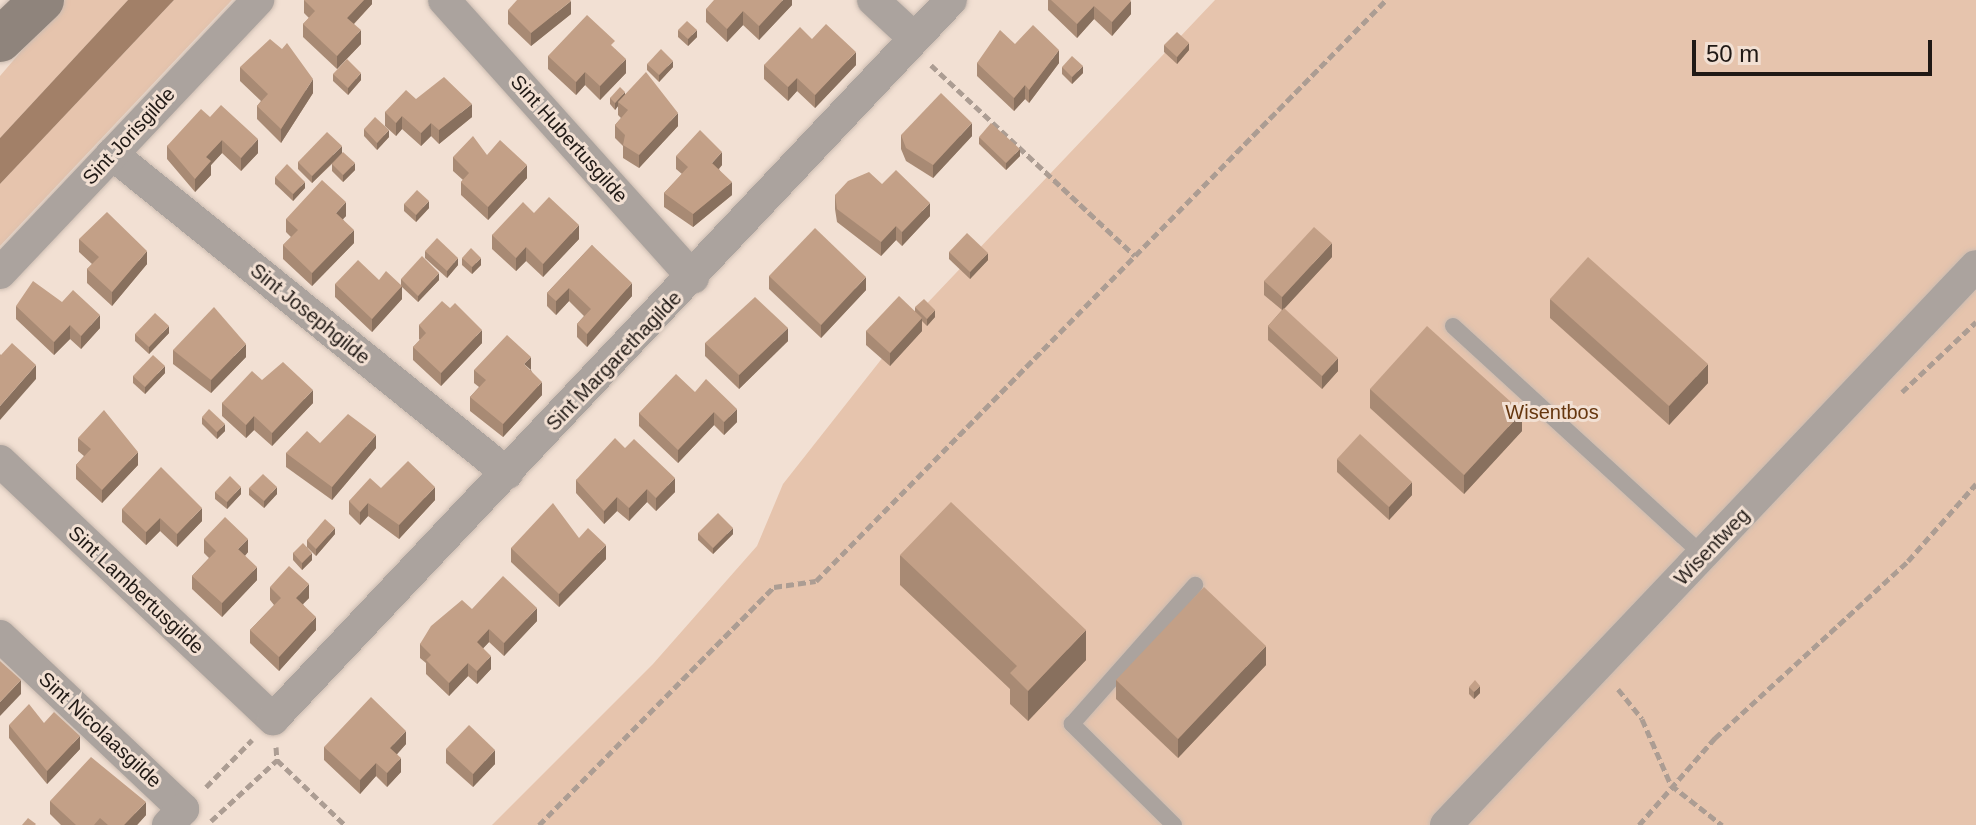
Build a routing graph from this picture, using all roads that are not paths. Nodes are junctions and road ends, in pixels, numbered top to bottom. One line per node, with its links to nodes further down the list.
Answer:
1 (42, 0): 7 (street)
2 (258, 0): 8 (street, Sint Jorisgilde)
3 (444, 0): 11 (street, Sint Hubertusgilde)
4 (873, 0): 6 (street)
5 (951, 0): 6 (street, Sint Margarethagilde)
6 (914, 38): 11 (street, Sint Margarethagilde)
7 (4, 43)
8 (112, 154): 10 (street, Sint Jorisgilde); 14 (street, Sint Josephgilde)
9 (1976, 266): 15 (street, Wisentweg)
10 (0, 273)
11 (693, 278): 14 (street, Sint Margarethagilde)
12 (1453, 326): 15 (lane)
13 (0, 461): 18 (street, Sint Lambertusgilde)
14 (507, 473): 18 (street, Sint Margarethagilde)
15 (1704, 556): 21 (street, Wisentweg)
16 (1195, 585): 20 (lane)
17 (0, 636): 19 (street, Sint Nicolaasgilde)
18 (273, 719)
19 (176, 817)
20 (1174, 825)
21 (1446, 825)

